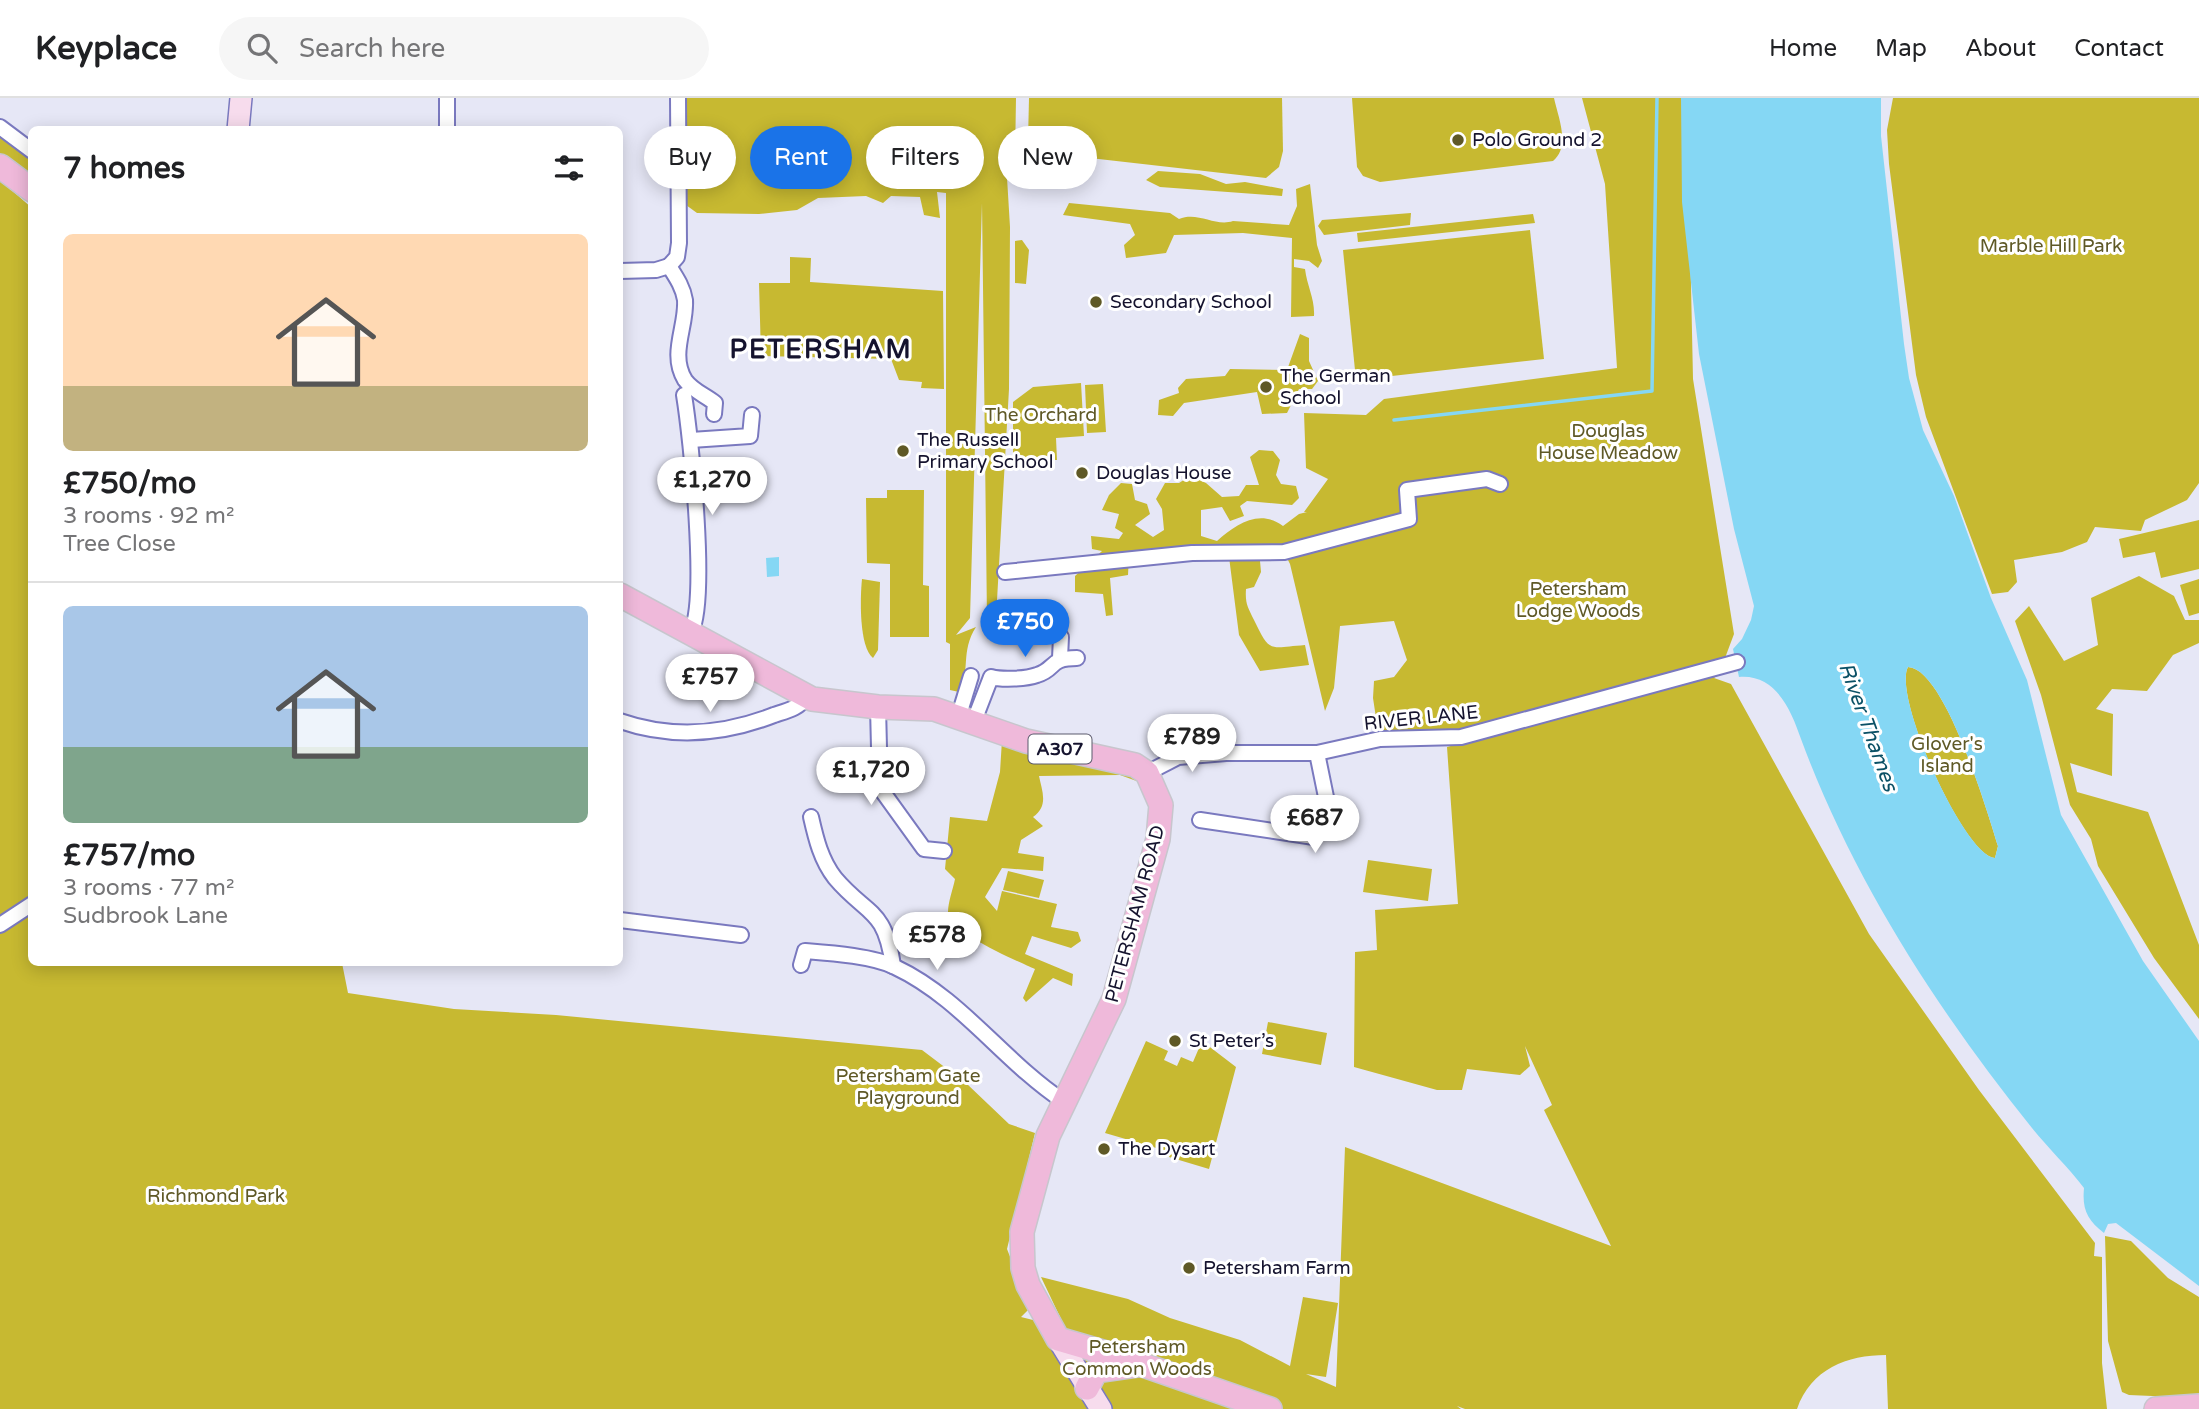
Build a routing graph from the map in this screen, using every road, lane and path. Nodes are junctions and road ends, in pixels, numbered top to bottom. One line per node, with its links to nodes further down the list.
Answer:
1 (241, 98): 4 (main road)
2 (447, 98): 5 (street)
3 (678, 98): 10 (street)
4 (238, 126)
5 (447, 126)
6 (0, 127): 7 (street)
7 (28, 148)
8 (0, 166): 9 (main road)
9 (28, 187)
10 (669, 266): 11 (street); 12 (street)
11 (623, 271)
12 (685, 388): 13 (street); 15 (street)
13 (715, 414)
14 (752, 415): 15 (street)
15 (691, 440): 19 (street)
16 (1500, 484): 17 (street)
17 (1004, 572)
18 (623, 597): 19 (main road, A307)
19 (691, 632): 25 (main road, A307)
20 (1061, 637): 21 (street)
21 (1060, 658): 22 (street); 27 (street)
22 (1077, 658)
23 (1737, 662): 29 (street, RIVER LANE)
24 (971, 676): 27 (street)
25 (806, 697): 26 (main road, A307); 28 (street)
26 (878, 707): 27 (main road, A307); 33 (street)
27 (967, 718): 30 (main road, A307)
28 (623, 722)
29 (1317, 753): 30 (street, RIVER LANE); 32 (street)
30 (1147, 773): 40 (main road, PETERSHAM ROAD)
31 (811, 817): 39 (street)
32 (1200, 820)
33 (944, 851)
34 (28, 907): 36 (street)
35 (623, 920): 37 (street)
36 (0, 925)
37 (741, 935)
38 (803, 952): 39 (street)
39 (893, 965): 40 (street)
40 (1063, 1101): 41 (main road, PETERSHAM ROAD)
41 (1058, 1339): 42 (main road); 43 (main road)
42 (1145, 1365): 43 (main road); 46 (main road)
43 (1087, 1388): 45 (main road)
44 (2199, 1406): 47 (main road)
45 (1101, 1409)
46 (1270, 1409)
47 (2156, 1409)

